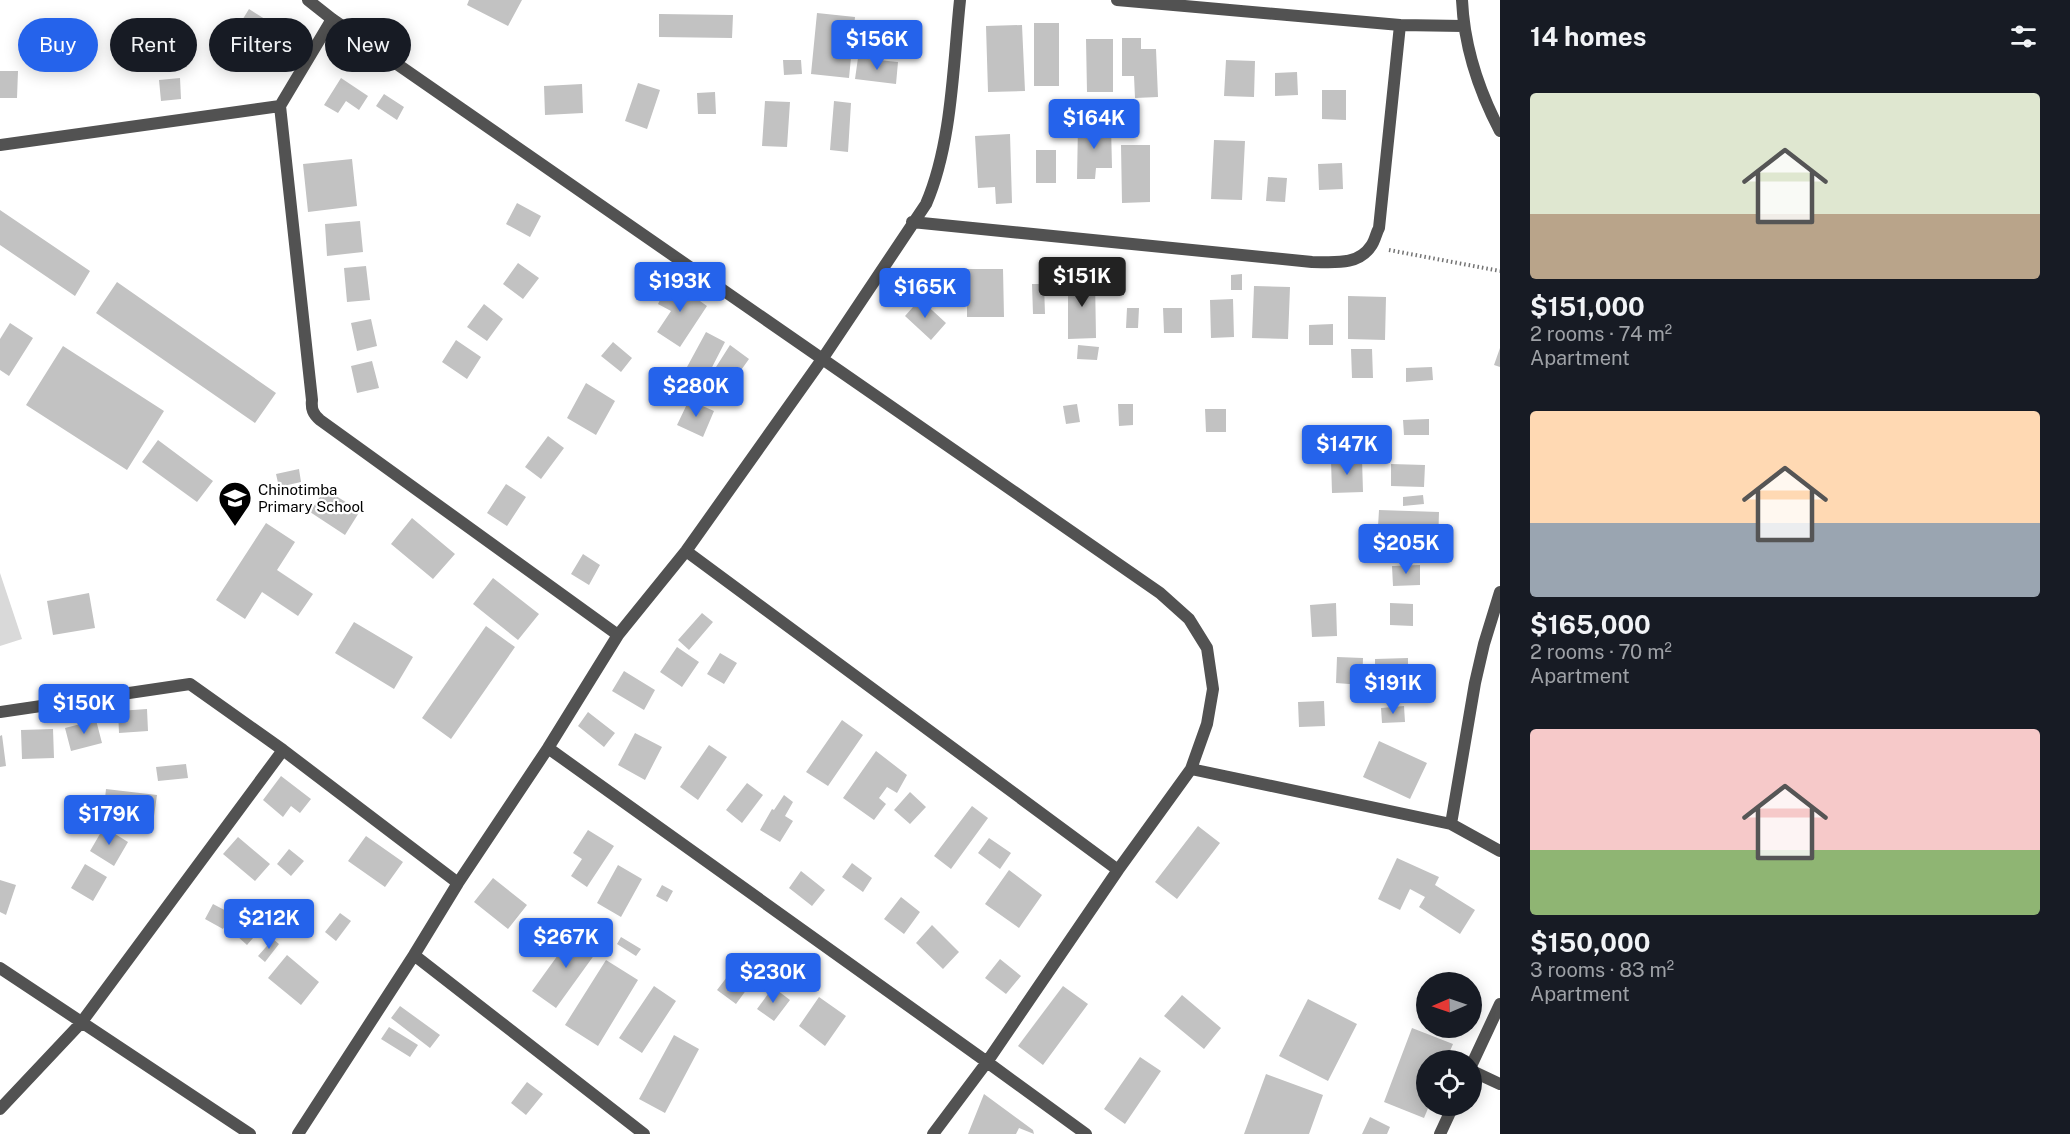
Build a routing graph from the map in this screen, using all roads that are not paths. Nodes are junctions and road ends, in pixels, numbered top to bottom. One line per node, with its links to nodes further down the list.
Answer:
1 (308, 0): 5 (street)
2 (960, 0): 13 (street)
3 (1117, 0): 6 (street)
4 (1462, 0): 7 (street)
5 (331, 18)
6 (1400, 25): 7 (street); 13 (street)
7 (1463, 26): 11 (street)
8 (325, 31): 10 (street)
9 (409, 72): 14 (street)
10 (280, 106): 12 (street); 17 (street)
11 (1500, 131)
12 (0, 145)
13 (912, 222): 14 (street)
14 (823, 358): 15 (street); 21 (street)
15 (686, 551): 17 (street); 24 (street)
16 (1500, 592): 22 (street)
17 (618, 634): 19 (street)
18 (0, 712): 20 (street)
19 (548, 748): 25 (street); 31 (street)
20 (283, 750): 25 (street); 29 (street)
21 (1191, 769): 22 (street); 24 (street)
22 (1451, 824): 23 (street)
23 (1500, 851)
24 (1118, 870): 31 (street)
25 (458, 883): 26 (street)
26 (414, 955): 37 (street); 38 (street)
27 (0, 968): 29 (street)
28 (1500, 1004): 30 (street)
29 (81, 1023): 34 (street); 36 (street)
30 (1479, 1050)
31 (987, 1062): 39 (street); 40 (street)
32 (1482, 1076): 33 (street)
33 (1500, 1084)
34 (0, 1109)
35 (1448, 1116): 41 (street)
36 (250, 1134)
37 (298, 1134)
38 (644, 1134)
39 (933, 1134)
40 (1086, 1134)
41 (1440, 1134)

